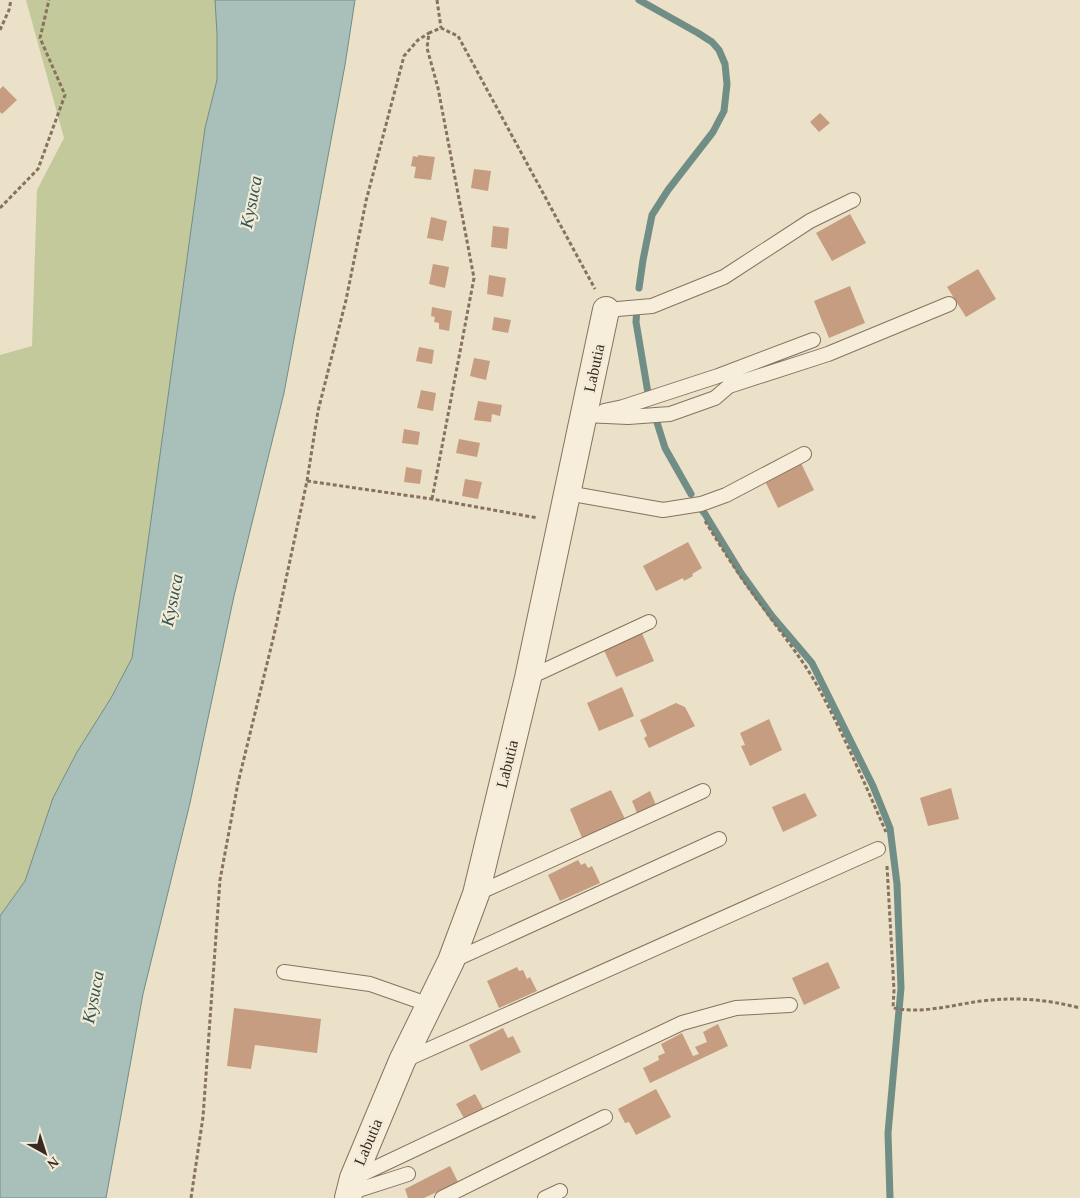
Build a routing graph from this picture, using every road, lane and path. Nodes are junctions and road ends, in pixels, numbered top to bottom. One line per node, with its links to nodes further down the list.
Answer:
1 (10, 0): 5 (path)
2 (49, 0): 8 (path)
3 (437, 0): 4 (path)
4 (441, 28): 6 (path); 10 (path)
5 (0, 30)
6 (429, 33): 14 (path); 16 (path)
7 (853, 200): 10 (lane)
8 (0, 208)
9 (949, 304): 12 (lane)
10 (606, 310): 12 (street, Labutia)
11 (813, 340): 12 (lane)
12 (584, 415): 15 (street, Labutia)
13 (804, 454): 17 (lane)
14 (307, 481): 16 (path); 35 (path)
15 (567, 493): 17 (lane); 18 (street, Labutia)
16 (432, 499): 18 (path)
17 (694, 505): 23 (path)
18 (561, 522): 20 (street, Labutia)
19 (649, 622): 20 (lane)
20 (528, 678): 24 (street, Labutia)
21 (703, 791): 24 (lane)
22 (719, 839): 25 (lane)
23 (883, 849): 29 (path); 30 (lane)
24 (476, 894): 25 (street, Labutia)
25 (451, 961): 27 (street, Labutia)
26 (284, 972): 27 (lane)
27 (430, 1005): 30 (street, Labutia)
28 (790, 1005): 33 (lane)
29 (1080, 1008)
30 (402, 1061): 33 (street, Labutia)
31 (605, 1117): 36 (lane)
32 (408, 1174): 33 (lane)
33 (350, 1190)
34 (560, 1191): 37 (lane)
35 (191, 1198)
36 (442, 1198)
37 (545, 1198)

